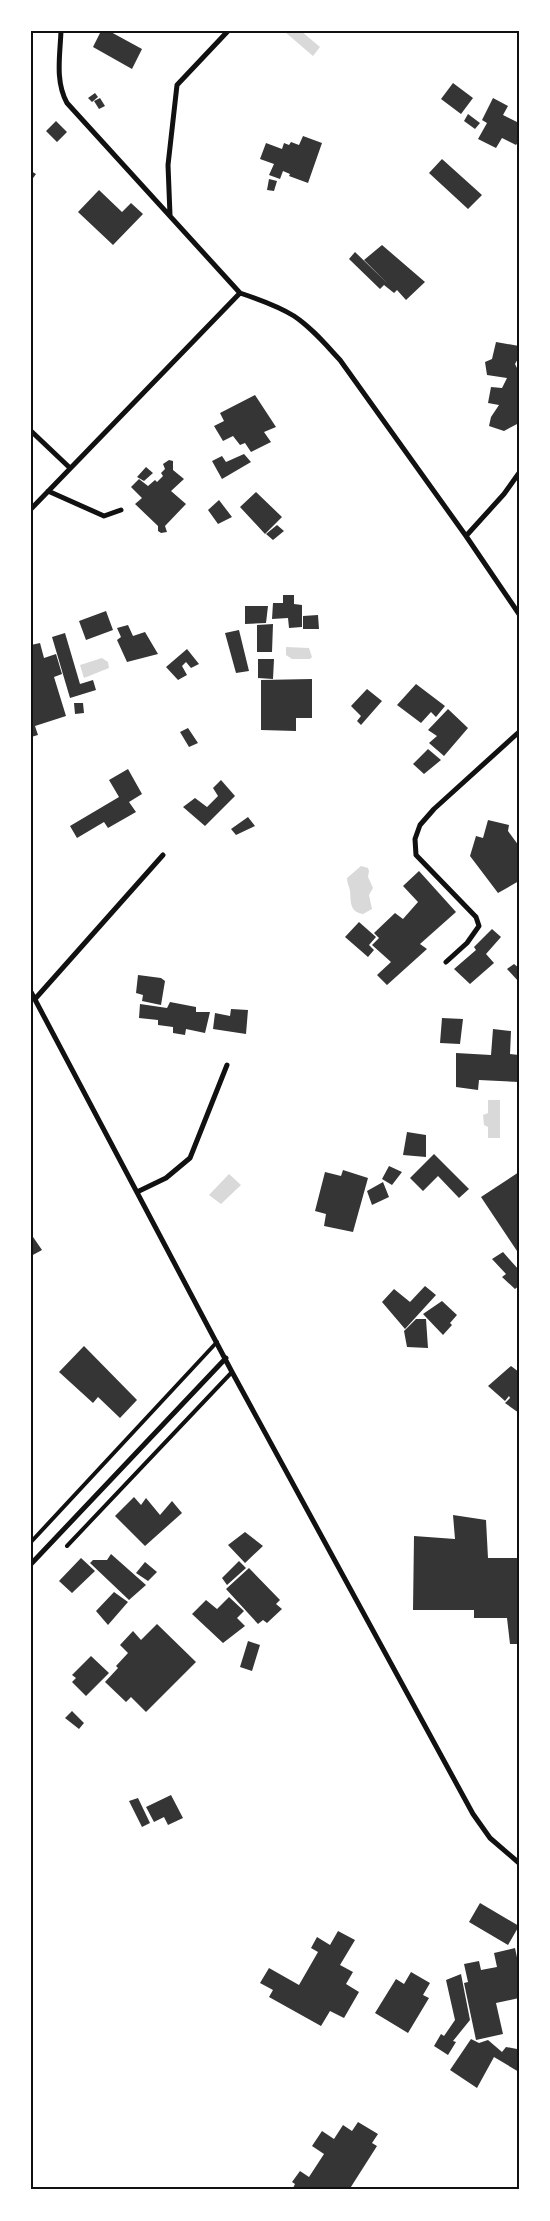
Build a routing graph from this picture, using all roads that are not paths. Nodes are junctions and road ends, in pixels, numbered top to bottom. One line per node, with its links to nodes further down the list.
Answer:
1 (61, 31): 3 (street)
2 (228, 31): 3 (street)
3 (170, 216): 4 (street)
4 (240, 293): 6 (street); 11 (street)
5 (31, 431): 6 (street)
6 (70, 468): 8 (street)
7 (519, 473): 11 (street)
8 (48, 491): 9 (street); 10 (street)
9 (31, 509)
10 (121, 510)
11 (466, 536): 12 (street)
12 (519, 614)
13 (519, 732): 15 (street)
14 (163, 854): 17 (street)
15 (446, 962)
16 (31, 992): 17 (street)
17 (35, 999): 19 (street)
18 (227, 1066): 19 (street)
19 (137, 1192): 20 (street)
20 (217, 1342): 21 (street); 23 (lane)
21 (226, 1358): 22 (street); 25 (street)
22 (232, 1372): 24 (lane); 26 (street)
23 (31, 1542)
24 (67, 1546)
25 (31, 1564)
26 (519, 1863)

